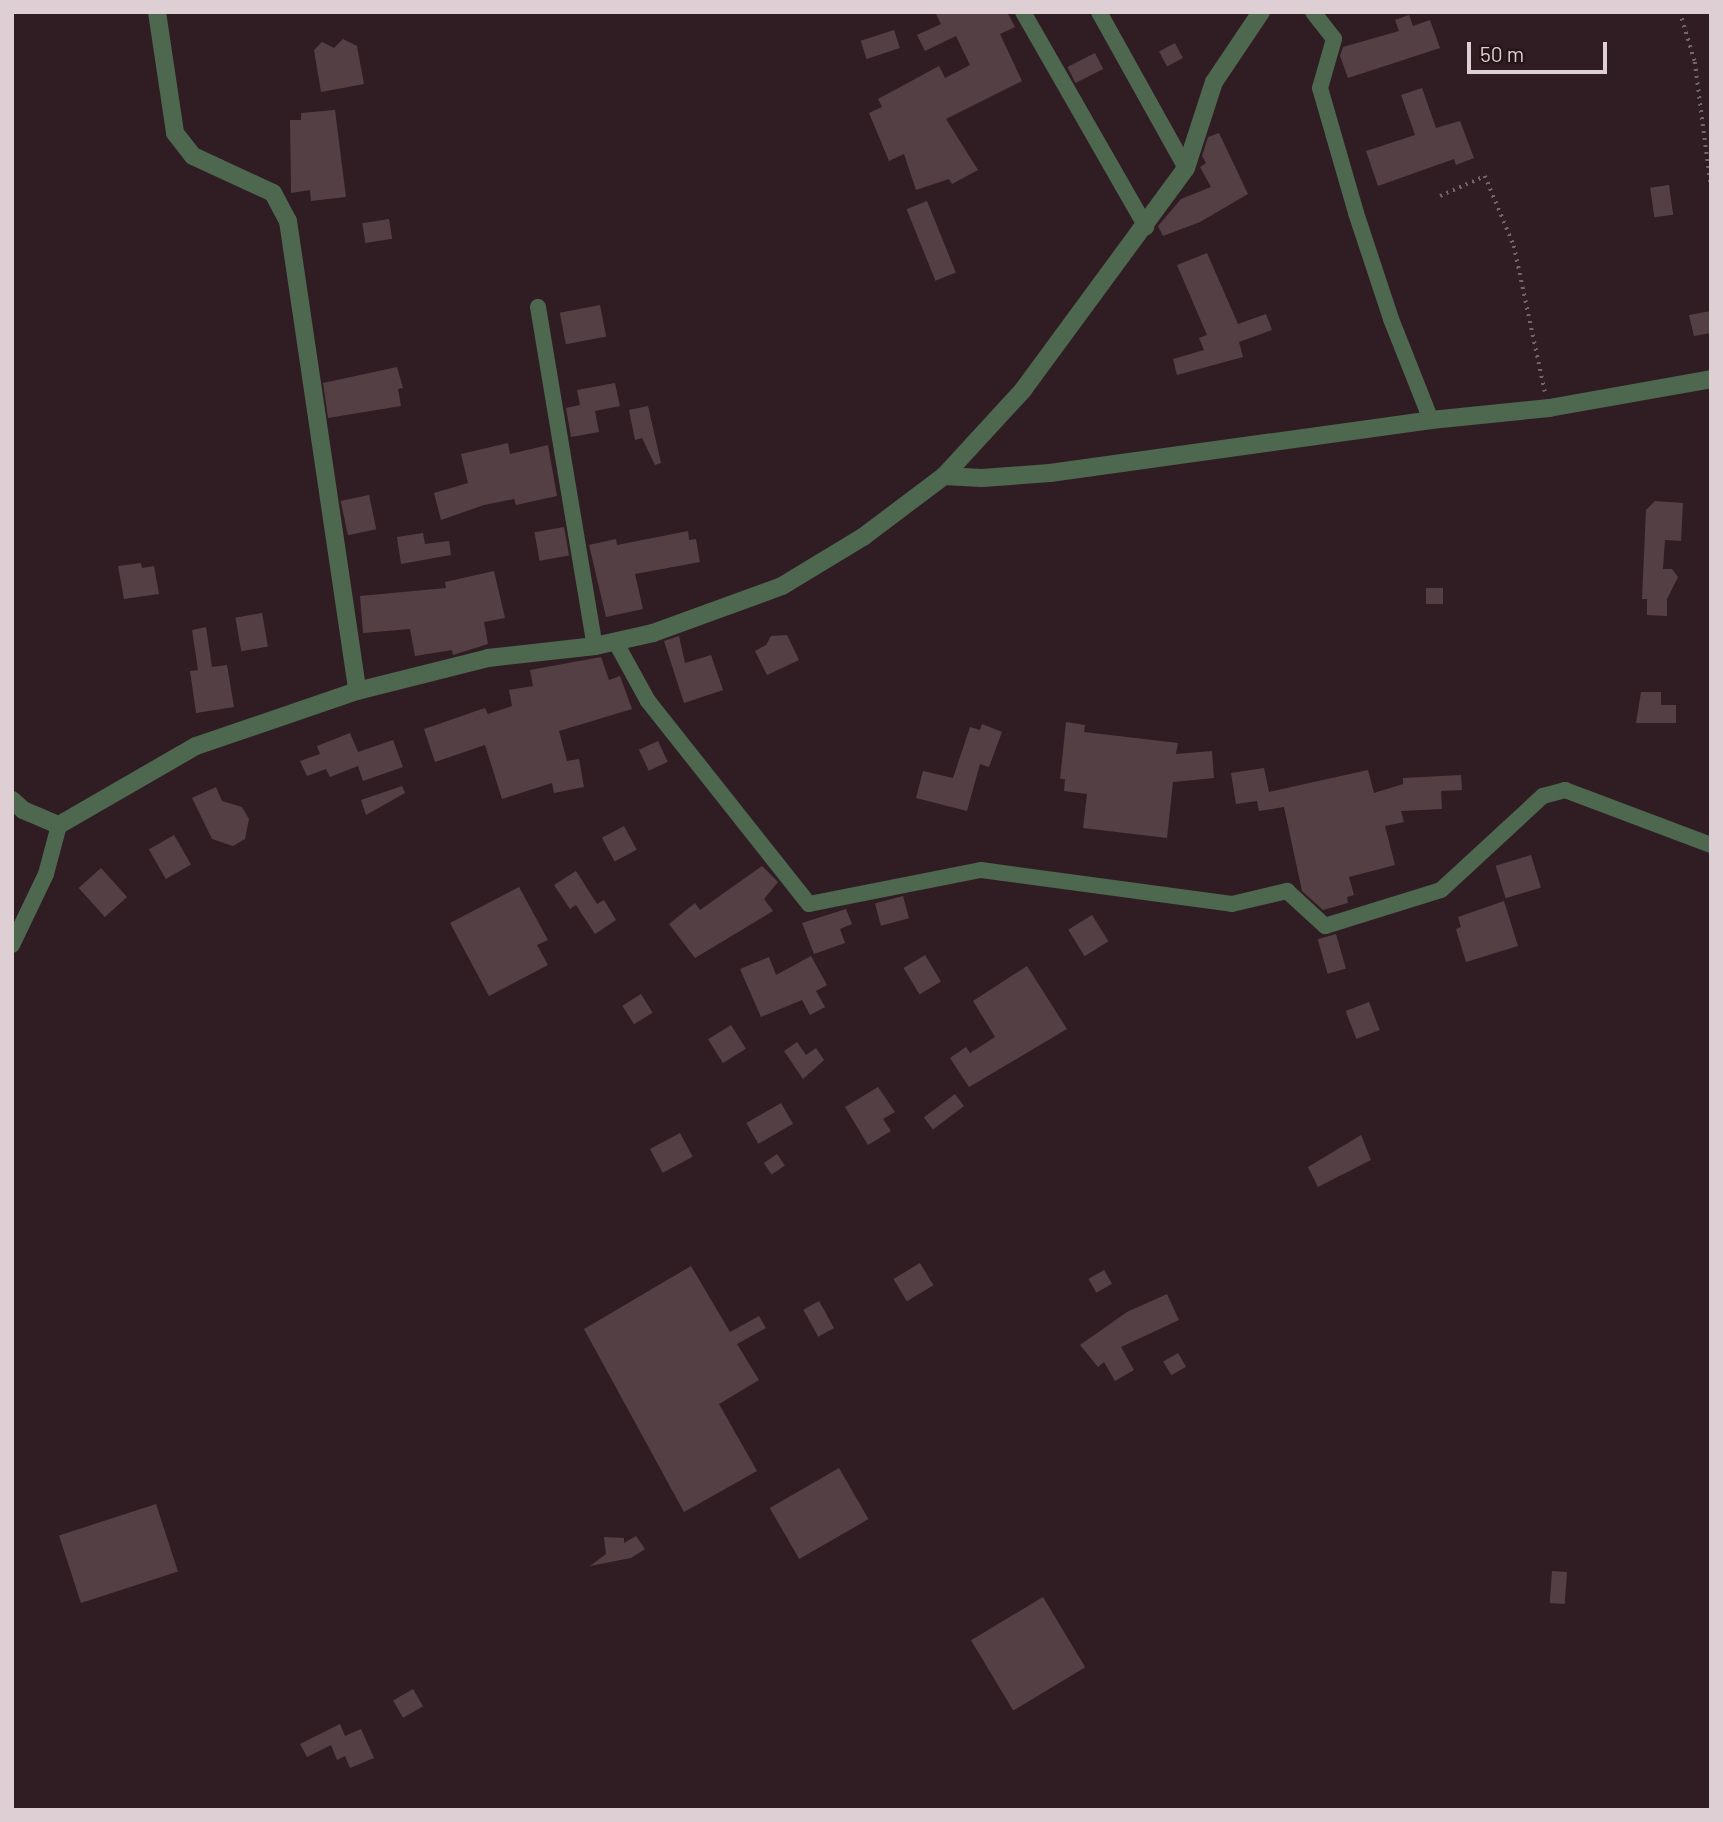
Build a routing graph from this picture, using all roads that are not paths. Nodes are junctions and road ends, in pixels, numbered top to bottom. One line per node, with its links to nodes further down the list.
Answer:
1 (157, 12): 14 (street)
2 (1023, 12): 7 (street)
3 (1099, 12): 6 (street)
4 (1261, 12): 6 (street)
5 (1314, 12): 10 (street)
6 (1186, 168): 7 (street)
7 (1146, 227): 11 (street)
8 (538, 307): 13 (street)
9 (1711, 379): 10 (street)
10 (1431, 419): 11 (street)
11 (943, 476): 12 (street)
12 (615, 641): 13 (street); 17 (street)
13 (596, 646): 14 (street)
14 (357, 691): 16 (street)
15 (12, 800): 16 (street)
16 (59, 825): 18 (street)
17 (1711, 845)
18 (12, 945)

